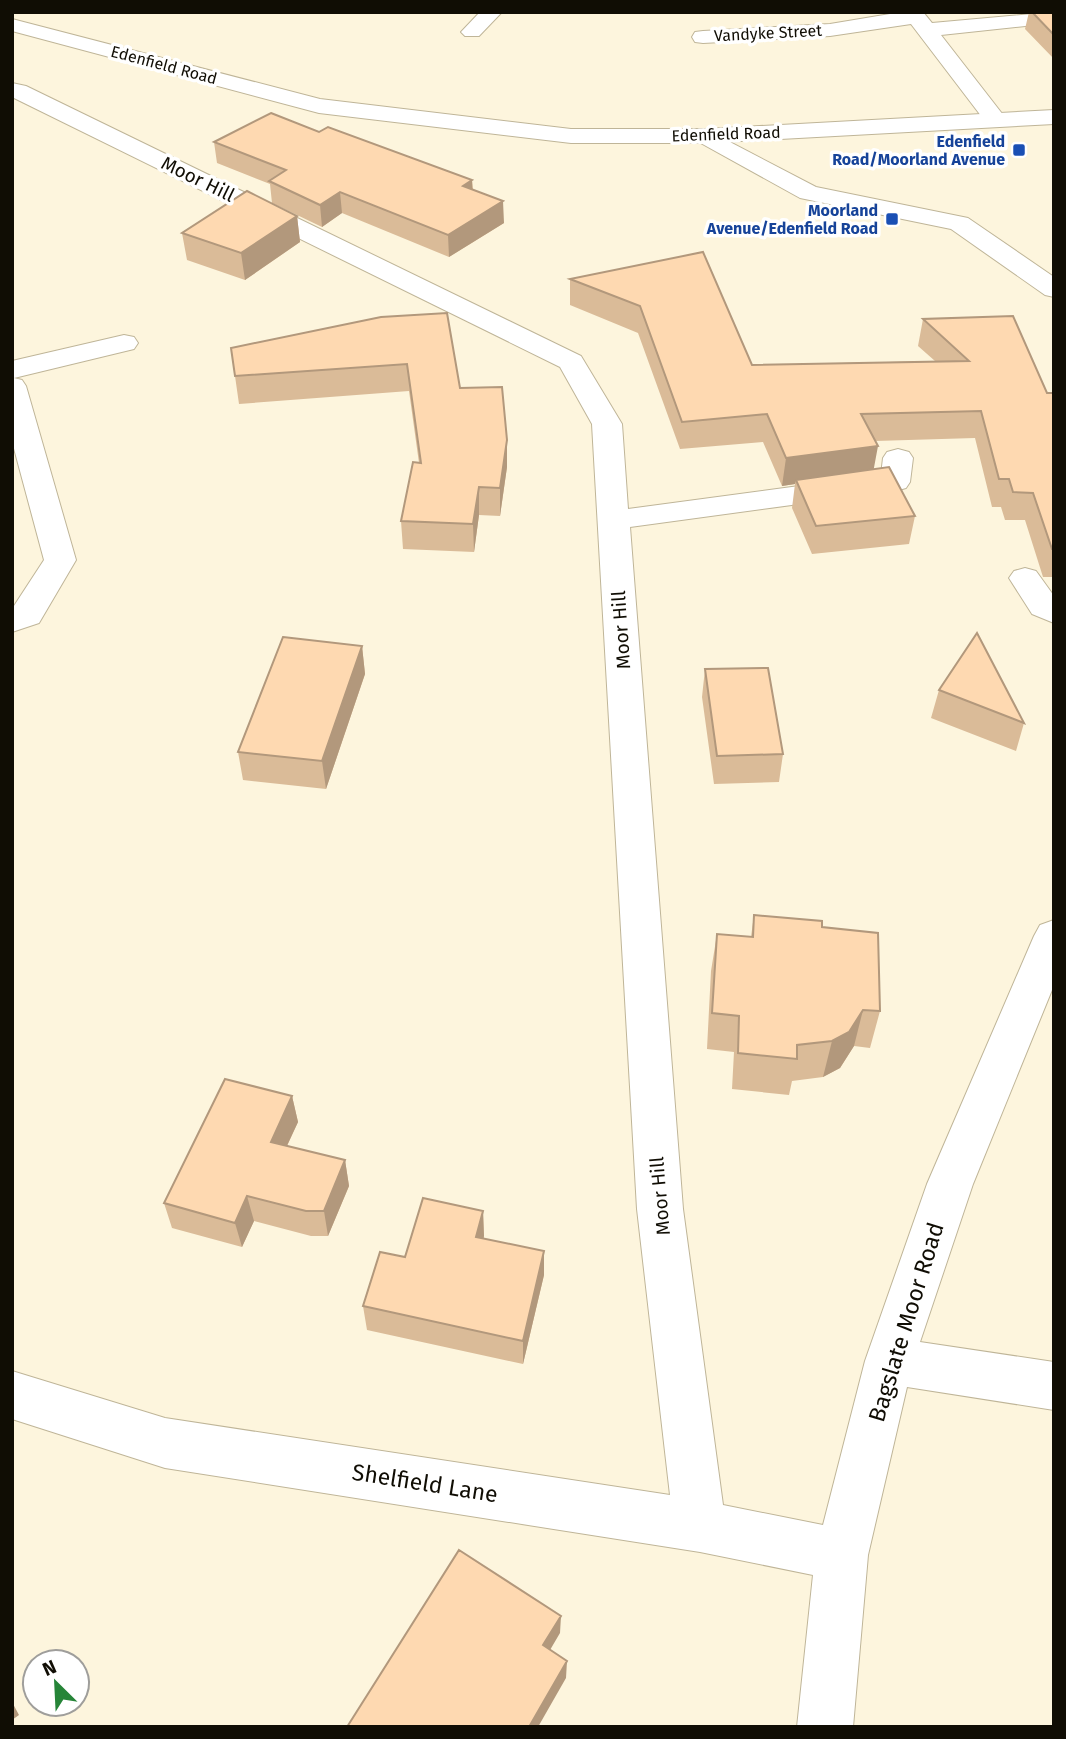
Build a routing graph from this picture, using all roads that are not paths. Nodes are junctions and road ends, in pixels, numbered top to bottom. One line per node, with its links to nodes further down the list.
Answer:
1 (40, 12): 5 (street, Edenfield Road)
2 (492, 12): 7 (street)
3 (1054, 17): 4 (street, Vandyke Street)
4 (918, 20): 9 (street, Vandyke Street); 15 (street)
5 (85, 24): 8 (street); 10 (street, Edenfield Road)
6 (12, 25): 8 (street, Edenfield Road)
7 (472, 32)
8 (58, 37): 13 (street, Edenfield Road)
9 (702, 37)
10 (282, 74)
11 (322, 85): 13 (street, Edenfield Road)
12 (12, 90): 22 (street, Moor Hill)
13 (399, 117): 16 (street, Edenfield Road)
14 (1054, 117): 15 (street, Edenfield Road)
15 (996, 120): 16 (street, Edenfield Road)
16 (705, 136): 17 (street)
17 (1054, 289)
18 (124, 343): 19 (street)
19 (12, 370)
20 (12, 386): 25 (street)
21 (913, 506): 22 (street)
22 (614, 520): 30 (street, Moor Hill)
23 (1025, 578): 24 (street)
24 (1054, 612)
25 (12, 621)
26 (1054, 936): 27 (street, Bagslate Moor Road)
27 (889, 1361): 28 (street); 31 (street, Bagslate Moor Road)
28 (1054, 1385)
29 (12, 1395): 30 (street, Shelfield Lane)
30 (700, 1526): 31 (street, Shelfield Lane)
31 (842, 1555): 32 (street, Bagslate Moor Road)
32 (825, 1727)

